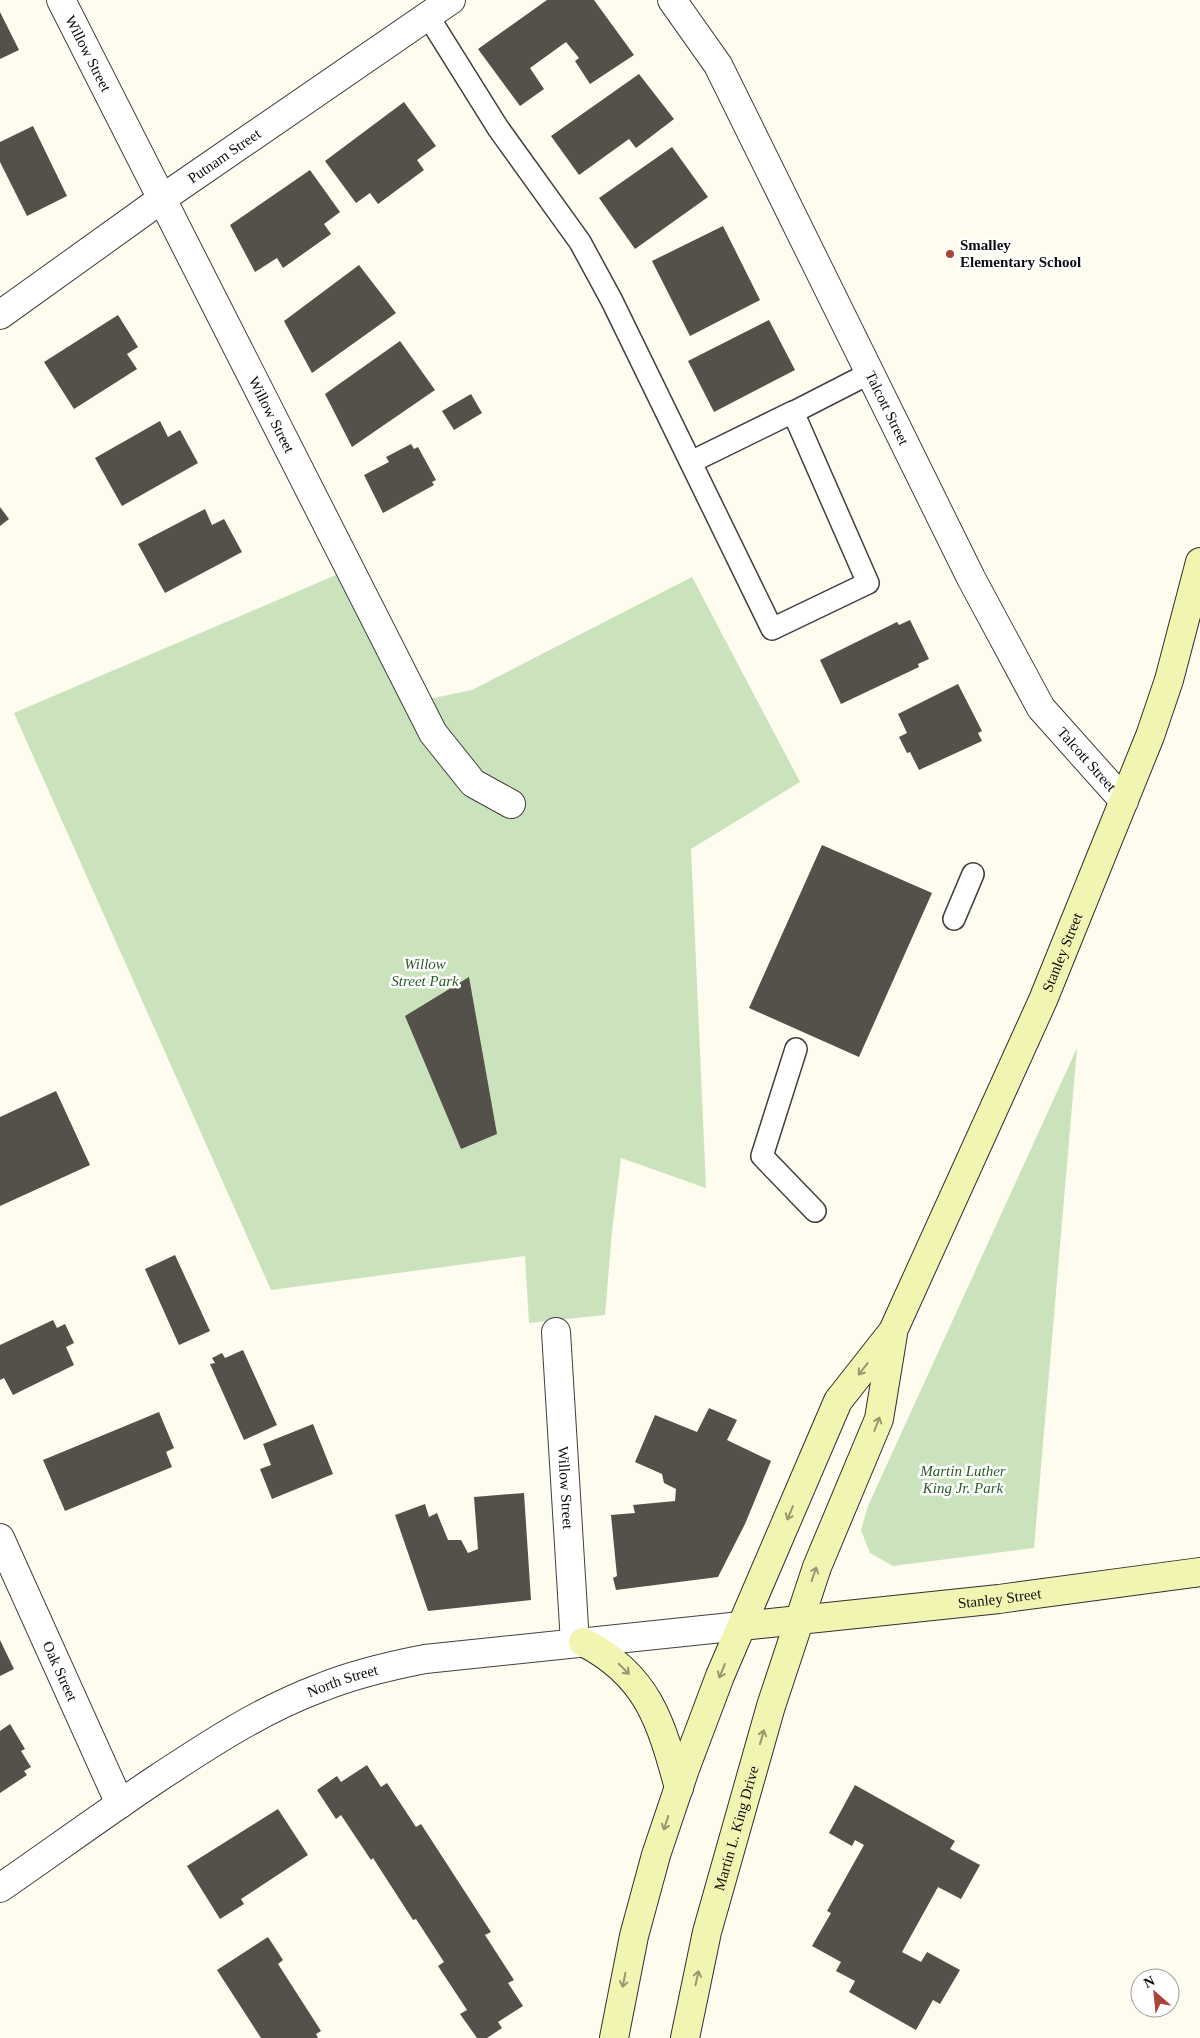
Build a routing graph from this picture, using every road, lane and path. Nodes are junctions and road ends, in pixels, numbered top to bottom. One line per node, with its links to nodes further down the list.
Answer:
1 (61, 0): 5 (street, Willow Street)
2 (451, 0): 4 (street, Putnam Street)
3 (672, 0): 7 (street, Talcott Street)
4 (428, 16): 5 (street, Putnam Street); 9 (lane)
5 (163, 198): 6 (street, Putnam Street); 12 (street, Willow Street)
6 (0, 315)
7 (870, 373): 8 (lane); 11 (street, Talcott Street)
8 (790, 414): 9 (lane); 9 (lane)
9 (691, 462)
10 (1200, 562): 11 (main road, Stanley Street)
11 (1124, 801): 17 (main road, Stanley Street)
12 (511, 804)
13 (973, 874): 14 (lane)
14 (954, 919)
15 (796, 1049): 16 (lane)
16 (815, 1210)
17 (894, 1331): 21 (main road, Stanley Street, one-way to 17); 22 (main road, Stanley Street, one-way to 22)
18 (556, 1332): 23 (street, Willow Street)
19 (0, 1538): 25 (street, Oak Street)
20 (1200, 1572): 21 (main road, Stanley Street)
21 (798, 1620): 22 (main road, Stanley Street); 28 (main road, Martin L. King Drive, one-way to 21)
22 (741, 1626): 23 (street, North Street); 24 (main road, one-way to 24)
23 (579, 1642): 24 (main road, one-way to 24); 25 (street, North Street)
24 (679, 1788): 27 (main road, one-way to 27)
25 (120, 1804): 26 (street, North Street)
26 (0, 1888)
27 (614, 2038)
28 (685, 2038)

